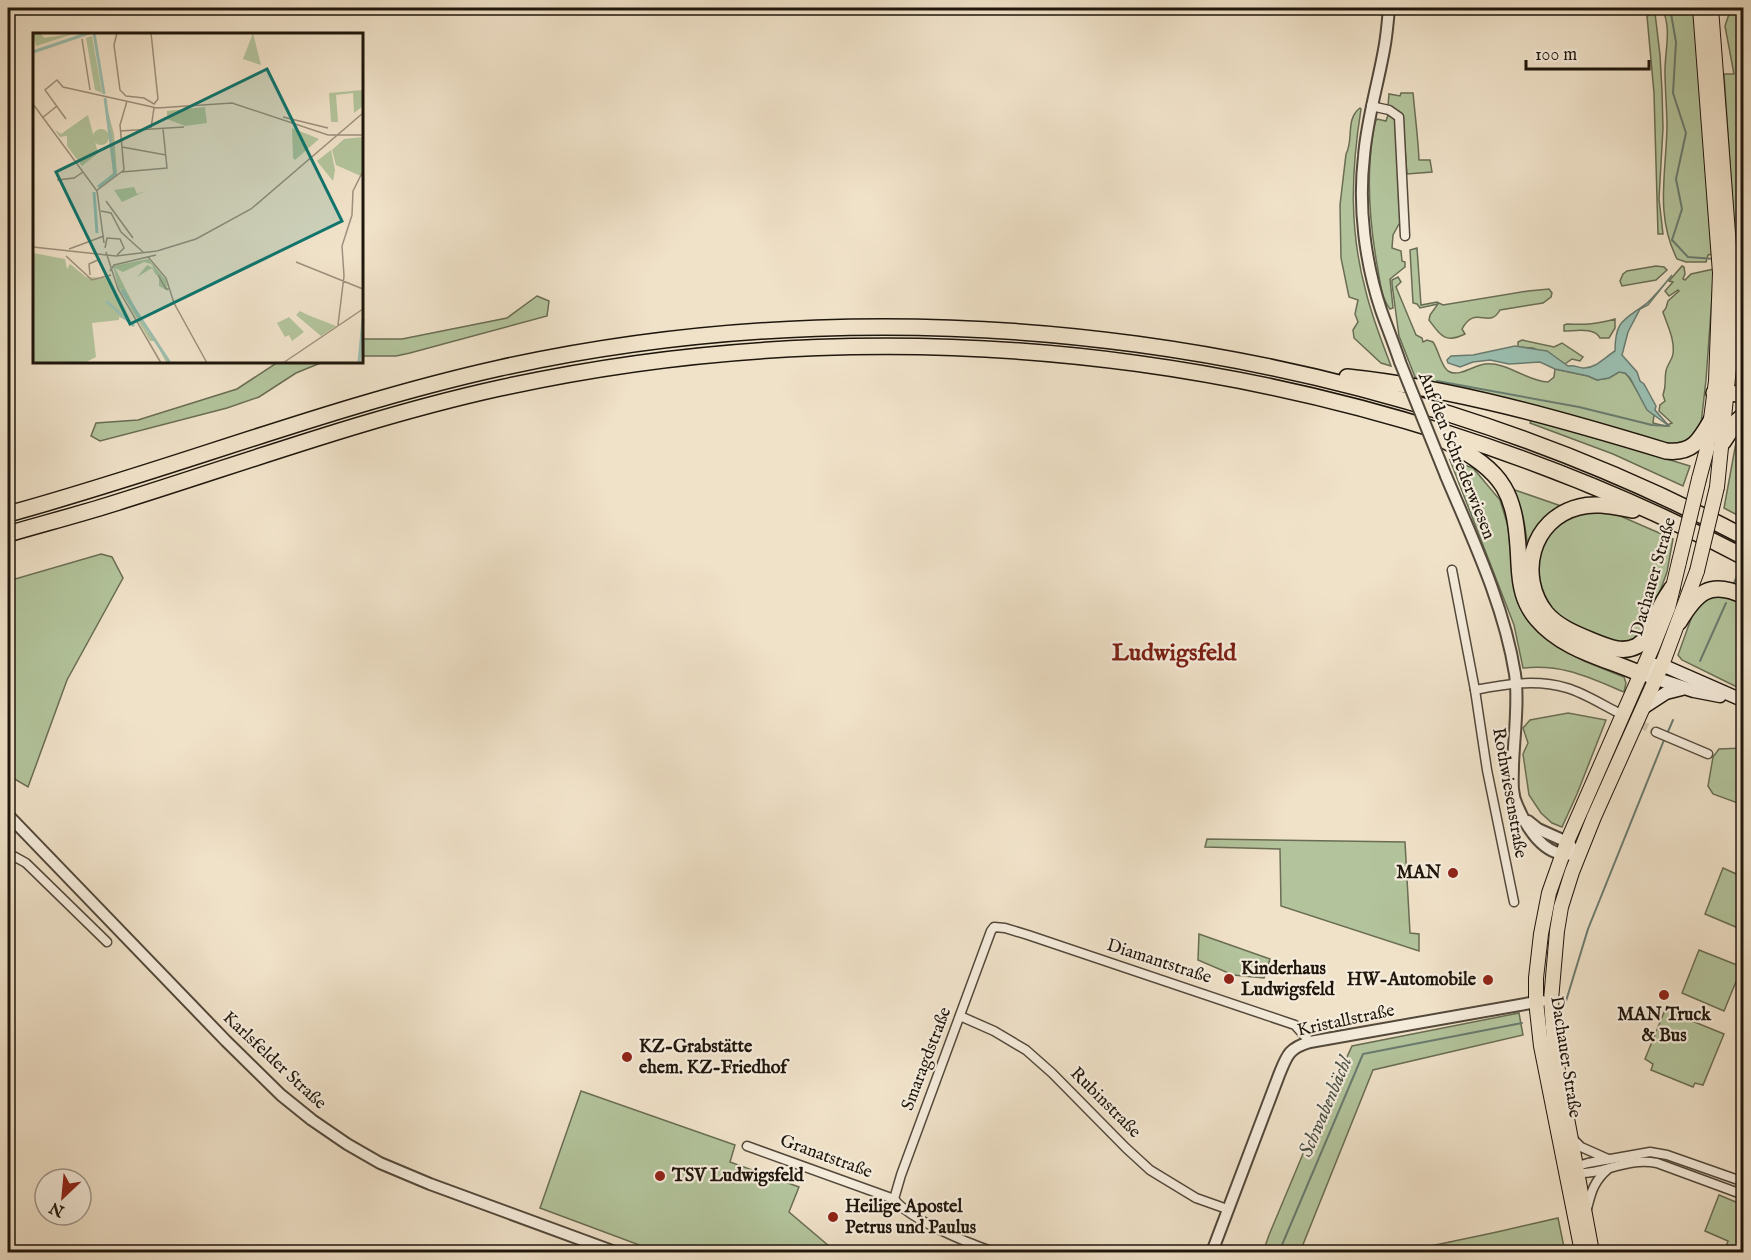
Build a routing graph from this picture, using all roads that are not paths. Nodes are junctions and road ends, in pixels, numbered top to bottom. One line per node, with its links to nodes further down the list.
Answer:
1 (1389, 8): 4 (street, Auf den Schrederwiesen)
2 (1700, 8): 6 (main road, Dachauer Straße)
3 (1711, 8): 6 (main road, Dachauer Straße)
4 (1371, 106): 5 (street); 26 (street, Auf den Schrederwiesen, bridge)
5 (1405, 236)
6 (1724, 253): 8 (main road, Dachauer Straße)
7 (1289, 371): 11 (highway); 14 (highway); 17 (highway)
8 (1721, 393): 9 (highway); 11 (main road, Dachauer Straße); 13 (main road, Dachauer Straße)
9 (1743, 394)
10 (1743, 415): 13 (highway)
11 (1712, 419): 20 (main road, Dachauer Straße, bridge)
12 (1407, 421): 15 (highway); 16 (highway); 24 (highway)
13 (1723, 442): 22 (main road, Dachauer Straße, bridge)
14 (8, 514)
15 (1655, 514): 18 (highway); 20 (highway)
16 (8, 534)
17 (1741, 534)
18 (1743, 557)
19 (1452, 570): 28 (street, Rothwiesenstraße)
20 (1672, 588): 24 (main road, Dachauer Straße)
21 (1743, 596): 22 (highway)
22 (1679, 622): 23 (main road, Dachauer Straße)
23 (1662, 665): 24 (main road); 25 (main road, Dachauer Straße); 29 (main road)
24 (1642, 671): 25 (main road); 35 (main road, Dachauer Straße)
25 (1656, 680): 27 (main road); 30 (main road, Dachauer Straße)
26 (1516, 684): 28 (street); 31 (street); 35 (street, Auf den Schrederwiesen)
27 (1688, 689): 29 (main road); 30 (main road)
28 (1475, 690): 38 (street, Rothwiesenstraße)
29 (1743, 701)
30 (1643, 708): 37 (main road, Dachauer Straße)
31 (1617, 712)
32 (1656, 732): 33 (street)
33 (1708, 754)
34 (9, 819): 55 (street, Karlsfelder Straße)
35 (1565, 848): 37 (street, Auf den Schrederwiesen); 42 (main road, Dachauer Straße)
36 (8, 854): 40 (street)
37 (1579, 854): 41 (main road, Dachauer Straße)
38 (1514, 902)
39 (991, 931): 43 (street, Smaragdstraße); 44 (street, Diamantstraße)
40 (107, 942)
41 (1551, 1000): 42 (street, Kristallstraße); 45 (main road, Dachauer Straße)
42 (1536, 1001): 44 (street, Kristallstraße); 48 (main road, Dachauer Straße)
43 (960, 1016): 51 (street, Smaragdstraße); 52 (street, Rubinstraße)
44 (1310, 1042): 52 (street, Kristallstraße)
45 (1571, 1137): 47 (street); 48 (main road, Dachauer Straße)
46 (747, 1146): 51 (street, Granatstraße)
47 (1608, 1164): 48 (street); 49 (street); 50 (street); 53 (street)
48 (1573, 1170): 53 (main road, Dachauer Straße); 58 (main road, Dachauer Straße)
49 (1743, 1182)
50 (1743, 1195)
51 (894, 1199): 54 (street, Granatstraße)
52 (1227, 1209): 57 (street, Kristallstraße)
53 (1585, 1215): 59 (main road, Dachauer Straße)
54 (970, 1248): 56 (street, Granatstraße)
55 (615, 1252)
56 (994, 1252)
57 (1212, 1252)
58 (1582, 1252)
59 (1592, 1252)

